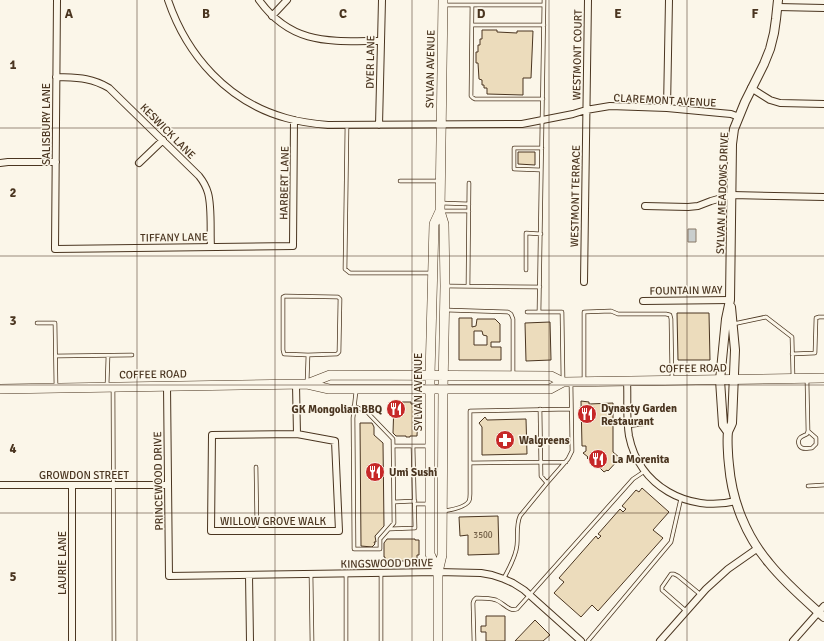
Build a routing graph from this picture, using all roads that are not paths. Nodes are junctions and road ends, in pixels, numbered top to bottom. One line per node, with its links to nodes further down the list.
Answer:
1 (57, 0): 19 (street, SALISBURY LANE)
2 (168, 0): 26 (street, CLAREMONT AVENUE)
3 (259, 0): 15 (street)
4 (287, 0): 15 (street)
5 (382, 0): 18 (street, DYER LANE)
6 (474, 0): 12 (lane)
7 (544, 0): 13 (lane)
8 (588, 0): 24 (street, WESTMONT COURT)
9 (669, 0): 23 (street)
10 (443, 2): 12 (lane); 28 (main road, SYLVAN AVENUE)
11 (778, 4): 14 (street); 20 (street, SYLVAN MEADOWS DRIVE)
12 (473, 5): 13 (lane); 16 (lane)
13 (544, 5): 17 (lane)
14 (824, 8)
15 (272, 16): 18 (street)
16 (472, 25): 17 (lane); 21 (lane)
17 (544, 26): 21 (lane)
18 (381, 41): 30 (street, DYER LANE)
19 (56, 77): 31 (street, KESWICK LANE); 34 (street, SALISBURY LANE)
20 (751, 88): 22 (street); 25 (street, SYLVAN MEADOWS DRIVE)
21 (543, 99): 27 (lane)
22 (824, 104)
23 (667, 108): 24 (street, CLAREMONT AVENUE); 25 (street, CLAREMONT AVENUE)
24 (586, 110): 27 (street, CLAREMONT AVENUE); 52 (street, WESTMONT TERRACE)
25 (739, 117): 40 (street, SYLVAN MEADOWS DRIVE)
26 (294, 120): 29 (street, CLAREMONT AVENUE); 47 (street, HARBERT LANE)
27 (542, 121): 28 (street, CLAREMONT AVENUE); 32 (lane)
28 (441, 124): 30 (street, CLAREMONT AVENUE); 38 (main road, SYLVAN AVENUE)
29 (347, 125): 30 (street, CLAREMONT AVENUE); 51 (lane)
30 (379, 125)
31 (162, 140): 35 (street); 48 (street, KESWICK LANE)
32 (542, 148): 36 (lane); 36 (lane)
33 (0, 162): 34 (street)
34 (56, 162): 49 (street, SALISBURY LANE)
35 (139, 163)
36 (541, 170): 46 (lane)
37 (400, 181): 38 (lane)
38 (440, 181): 44 (main road, SYLVAN AVENUE)
39 (469, 182): 42 (lane)
40 (732, 195): 41 (street); 43 (street); 56 (street, SYLVAN MEADOWS DRIVE)
41 (824, 197)
42 (469, 204): 44 (lane); 45 (lane)
43 (645, 206)
44 (440, 207): 45 (lane); 51 (main road, SYLVAN AVENUE); 53 (main road, SYLVAN AVENUE)
45 (469, 211): 54 (lane)
46 (541, 234): 50 (lane); 55 (lane)
47 (293, 246): 48 (street, TIFFANY LANE)
48 (211, 247): 49 (street, TIFFANY LANE)
49 (55, 249)
50 (526, 270)
51 (432, 273): 69 (main road, SYLVAN AVENUE)
52 (584, 282)
53 (445, 286): 54 (lane); 58 (main road, SYLVAN AVENUE)
54 (468, 286): 55 (lane)
55 (540, 287): 60 (lane)
56 (730, 300): 57 (street, FOUNTAIN WAY); 63 (street, SYLVAN MEADOWS DRIVE); 75 (street, SYLVAN MEADOWS DRIVE)
57 (643, 301)
58 (444, 310): 70 (main road, SYLVAN AVENUE); 71 (lane)
59 (527, 312): 60 (lane)
60 (540, 312): 80 (lane)
61 (824, 317): 64 (lane)
62 (37, 323): 67 (lane)
63 (733, 324): 64 (lane); 76 (street, SYLVAN MEADOWS DRIVE)
64 (792, 354): 73 (lane)
65 (132, 355): 68 (lane)
66 (308, 355): 66 (lane); 81 (lane)
67 (56, 356): 68 (lane); 86 (lane)
68 (108, 356): 84 (lane)
69 (430, 375): 70 (main road, COFFEE ROAD); 81 (main road, COFFEE ROAD); 88 (main road, SYLVAN AVENUE)
70 (443, 375): 71 (main road, COFFEE ROAD); 89 (main road, SYLVAN AVENUE)
71 (513, 377): 80 (main road, COFFEE ROAD)
72 (824, 378): 74 (main road, COFFEE ROAD)
73 (793, 379): 74 (main road, COFFEE ROAD); 76 (main road, COFFEE ROAD)
74 (807, 379): 95 (lane)
75 (720, 380): 76 (main road, COFFEE ROAD); 79 (main road, COFFEE ROAD); 96 (street, SYLVAN MEADOWS DRIVE)
76 (734, 380): 96 (street, SYLVAN MEADOWS DRIVE)
77 (584, 381): 78 (main road, COFFEE ROAD); 79 (lane); 80 (main road, COFFEE ROAD)
78 (628, 381): 79 (main road, COFFEE ROAD); 94 (street)
79 (672, 381)
80 (567, 382): 89 (main road, COFFEE ROAD); 91 (lane)
81 (307, 384): 82 (main road, COFFEE ROAD); 87 (main road, COFFEE ROAD)
82 (296, 385): 83 (main road, COFFEE ROAD); 97 (street)
83 (167, 386): 84 (main road, COFFEE ROAD); 107 (street, PRINCEWOOD DRIVE)
84 (110, 387): 86 (main road, COFFEE ROAD); 111 (lane)
85 (0, 388): 86 (main road, COFFEE ROAD)
86 (56, 388)
87 (356, 389): 88 (main road, COFFEE ROAD); 90 (lane)
88 (430, 389): 89 (main road, COFFEE ROAD); 100 (main road, SYLVAN AVENUE)
89 (442, 389): 118 (main road, SYLVAN AVENUE)
90 (354, 406): 98 (lane); 119 (lane)
91 (571, 409): 92 (lane); 101 (lane)
92 (540, 410): 102 (lane); 103 (lane)
93 (650, 423): 94 (lane)
94 (628, 426): 105 (street)
95 (808, 431): 95 (lane)
96 (728, 432): 114 (street, SYLVAN MEADOWS DRIVE)
97 (297, 434): 120 (street, WILLOW GROVE WALK); 120 (street, WILLOW GROVE WALK)
98 (394, 446): 99 (lane); 115 (lane)
99 (413, 446): 100 (lane); 116 (lane)
100 (430, 446): 117 (main road, SYLVAN AVENUE)
101 (566, 462): 103 (lane); 106 (lane)
102 (470, 463): 103 (lane); 118 (lane)
103 (541, 463): 106 (lane)
104 (256, 467): 120 (lane)
105 (645, 471): 113 (street); 129 (lane)
106 (547, 483): 128 (lane)
107 (168, 485): 111 (street, GROWDON STREET); 127 (street, PRINCEWOOD DRIVE)
108 (824, 485): 112 (lane)
109 (0, 486): 110 (street, GROWDON STREET)
110 (72, 486): 111 (street, GROWDON STREET); 133 (street, LAURIE LANE)
111 (113, 486): 134 (lane)
112 (808, 486)
113 (681, 498): 114 (street); 142 (lane)
114 (736, 501): 121 (street, SYLVAN MEADOWS DRIVE)
115 (394, 502): 116 (lane); 119 (lane)
116 (415, 503): 117 (lane); 119 (lane)
117 (430, 504): 122 (main road, SYLVAN AVENUE)
118 (442, 511): 122 (main road, SYLVAN AVENUE)
119 (389, 529)
120 (257, 531)
121 (758, 548): 130 (street); 132 (street, SYLVAN MEADOWS DRIVE)
122 (438, 572): 123 (street, KINGSWOOD DRIVE); 128 (street, KINGSWOOD DRIVE); 139 (main road, SYLVAN AVENUE)
123 (381, 573): 125 (street, KINGSWOOD DRIVE); 138 (lane)
124 (311, 574): 125 (street, KINGSWOOD DRIVE); 126 (street, KINGSWOOD DRIVE); 136 (lane)
125 (346, 574): 137 (lane)
126 (249, 575): 127 (street, KINGSWOOD DRIVE); 135 (street)
127 (169, 576)
128 (504, 578): 129 (street, KINGSWOOD DRIVE)
129 (530, 595): 140 (lane); 141 (street, KINGSWOOD DRIVE)
130 (700, 595): 131 (street); 131 (lane)
131 (686, 611): 143 (street)
132 (822, 612): 144 (street)
133 (72, 641)
134 (114, 641)
135 (250, 641)
136 (312, 641)
137 (346, 641)
138 (381, 641)
139 (438, 641)
140 (474, 641)
141 (582, 641)
142 (588, 641)
143 (660, 641)
144 (793, 641)

